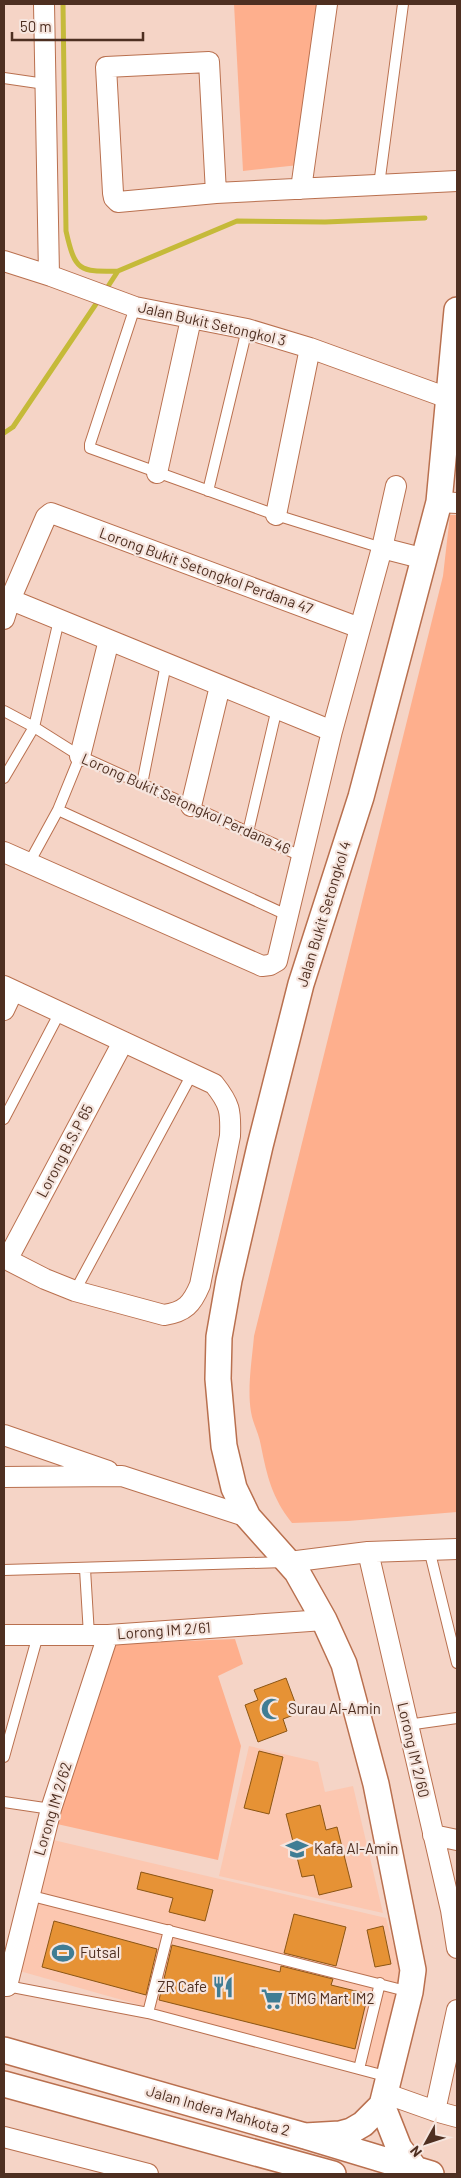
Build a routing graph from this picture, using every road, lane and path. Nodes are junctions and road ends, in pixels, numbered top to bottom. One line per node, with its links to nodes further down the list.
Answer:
1 (44, 4): 5 (street)
2 (327, 4): 8 (street)
3 (403, 4): 7 (lane)
4 (4, 78): 5 (lane)
5 (45, 84): 11 (street)
6 (457, 181): 7 (street)
7 (379, 185): 8 (street)
8 (301, 189): 9 (street)
9 (216, 193): 9 (street)
10 (4, 262): 11 (street, Jalan Bukit Setongkol 3)
11 (50, 275): 12 (street, Jalan Bukit Setongkol 3)
12 (135, 307): 14 (street, Jalan Bukit Setongkol 3); 18 (lane)
13 (457, 310): 17 (street, Jalan Bukit Setongkol 4)
14 (191, 319): 15 (street, Jalan Bukit Setongkol 3); 18 (street)
15 (247, 329): 16 (street, Jalan Bukit Setongkol 3); 20 (lane)
16 (310, 348): 17 (street, Jalan Bukit Setongkol 3); 22 (street)
17 (448, 398): 21 (street, Jalan Bukit Setongkol 4)
18 (157, 473): 20 (lane)
19 (396, 486): 23 (street, Lorong Bukit Setongkol Perdana 46)
20 (208, 491): 22 (lane)
21 (448, 503): 24 (street, Jalan Bukit Setongkol 4)
22 (276, 515): 23 (lane)
23 (382, 548): 24 (street); 28 (street, Lorong Bukit Setongkol Perdana 46)
24 (425, 559): 57 (street, Jalan Bukit Setongkol 4)
25 (7, 599): 26 (street); 27 (street); 28 (street, Lorong Bukit Setongkol Perdana 47)
26 (4, 619)
27 (59, 620): 29 (street); 34 (lane)
28 (360, 628): 35 (street, Lorong Bukit Setongkol Perdana 46)
29 (109, 640): 30 (street); 36 (street)
30 (166, 664): 31 (street); 38 (lane)
31 (220, 686): 32 (street); 39 (street)
32 (277, 708): 35 (street); 41 (lane)
33 (4, 712): 34 (lane, Lorong Bukit Setongkol Perdana 46)
34 (34, 727): 36 (lane, Lorong Bukit Setongkol Perdana 46); 37 (lane)
35 (332, 731): 43 (street, Lorong Bukit Setongkol Perdana 46)
36 (80, 756): 38 (lane, Lorong Bukit Setongkol Perdana 46); 40 (lane)
37 (4, 778)
38 (142, 784): 39 (lane, Lorong Bukit Setongkol Perdana 46)
39 (191, 806): 41 (lane, Lorong Bukit Setongkol Perdana 46)
40 (58, 810): 44 (lane); 45 (lane)
41 (248, 832): 43 (lane, Lorong Bukit Setongkol Perdana 46)
42 (4, 852): 44 (street)
43 (302, 856): 45 (street)
44 (29, 863): 45 (street)
45 (288, 916)
46 (9, 989): 47 (street); 48 (street)
47 (4, 1010)
48 (60, 1012): 49 (street); 51 (lane)
49 (123, 1042): 50 (street); 52 (street, Lorong B.S.P 65)
50 (192, 1074): 53 (lane); 53 (street)
51 (4, 1119)
52 (6, 1259): 53 (street)
53 (74, 1291)
54 (4, 1435): 55 (street)
55 (122, 1476): 56 (street); 57 (street)
56 (4, 1478)
57 (248, 1517): 61 (street, Jalan Bukit Setongkol 4)
58 (429, 1549): 59 (street); 60 (street); 68 (lane)
59 (457, 1549)
60 (368, 1552): 61 (street); 70 (street, Lorong IM 2/60)
61 (289, 1562): 62 (lane); 64 (street, Jalan Bukit Setongkol 4)
62 (85, 1569): 63 (lane); 67 (lane)
63 (4, 1570)
64 (324, 1620): 67 (street, Lorong IM 2/61); 82 (street, Jalan Bukit Setongkol 4)
65 (4, 1635): 66 (street, Lorong IM 2/61)
66 (38, 1635): 67 (street, Lorong IM 2/61); 71 (lane)
67 (98, 1635): 73 (street, Lorong IM 2/62)
68 (457, 1662)
69 (457, 1718): 70 (lane)
70 (407, 1725): 74 (street, Lorong IM 2/60)
71 (4, 1757)
72 (4, 1802): 73 (lane)
73 (51, 1809): 76 (street, Lorong IM 2/62)
74 (433, 1835): 75 (street); 77 (street, Lorong IM 2/60)
75 (457, 1840)
76 (28, 1895): 78 (lane); 81 (street, Lorong IM 2/62)
77 (454, 1911): 79 (street, Lorong IM 2/60)
78 (169, 1930): 80 (lane); 84 (lane)
79 (457, 1948)
80 (380, 1983): 82 (lane); 87 (lane)
81 (5, 1986): 84 (lane)
82 (410, 1992): 89 (street, Jalan Bukit Setongkol 4)
83 (457, 2010): 86 (street)
84 (148, 2014): 87 (lane)
85 (4, 2050): 92 (street, Jalan Indera Mahkota 2)
86 (453, 2053): 90 (street)
87 (360, 2069): 89 (lane)
88 (4, 2084): 96 (street, Jalan Indera Mahkota 2)
89 (386, 2092): 90 (street); 92 (street); 94 (street)
90 (436, 2111): 91 (street)
91 (457, 2117)
92 (305, 2136): 94 (street, Jalan Indera Mahkota 2)
93 (4, 2137): 95 (street)
94 (423, 2172)
95 (148, 2174)
96 (333, 2174)

